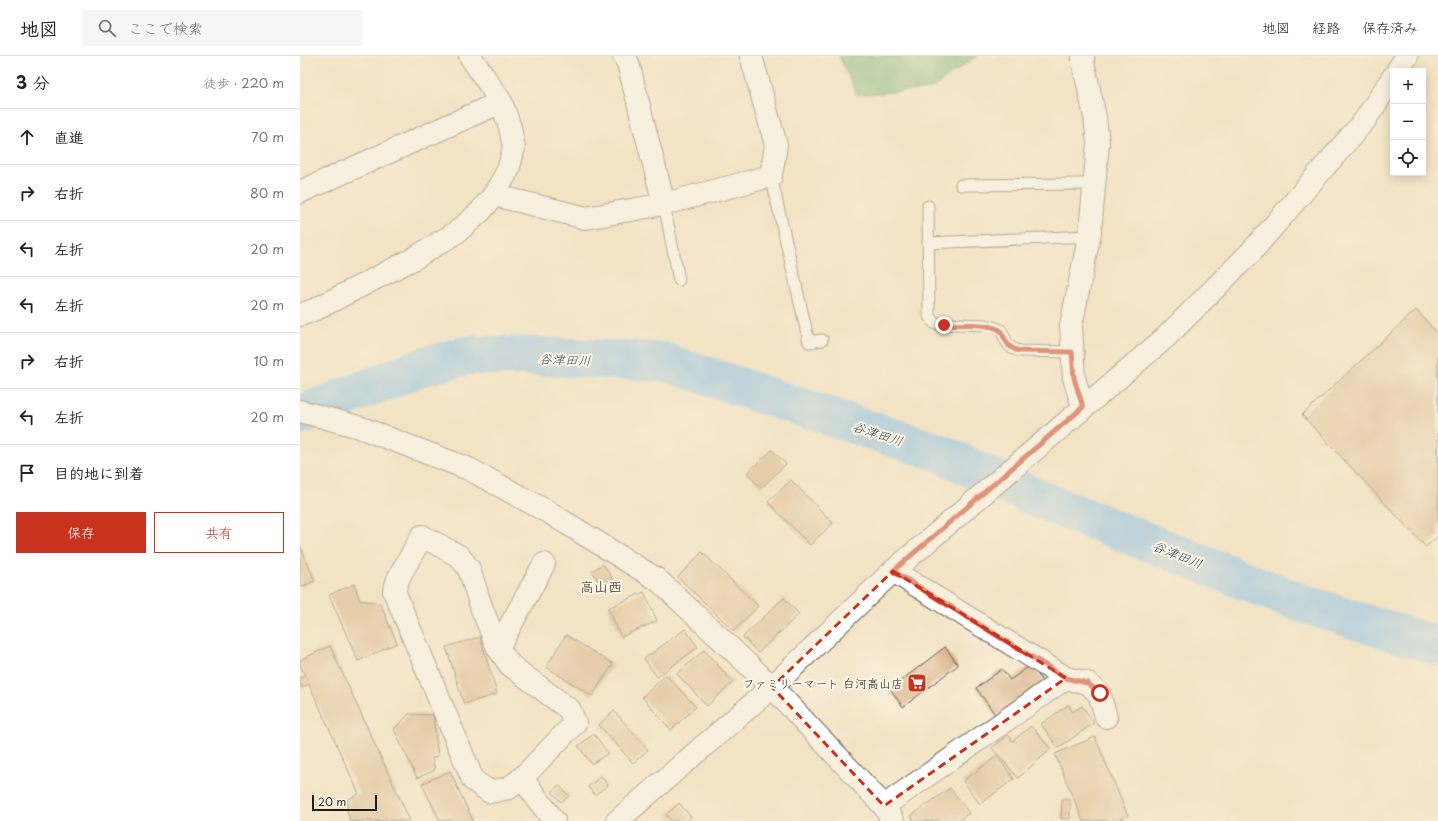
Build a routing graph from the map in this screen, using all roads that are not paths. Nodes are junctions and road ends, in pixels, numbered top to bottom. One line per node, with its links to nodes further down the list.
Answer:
1 (470, 56): 8 (street)
2 (624, 56): 14 (street)
3 (751, 56): 9 (street)
4 (1083, 56): 10 (street)
5 (1407, 56): 6 (street)
6 (1399, 68)
7 (1390, 82): 23 (street)
8 (501, 102): 12 (street); 13 (street)
9 (771, 176): 14 (street); 20 (lane)
10 (1094, 184): 11 (lane); 16 (street)
11 (961, 185)
12 (300, 192)
13 (494, 195): 14 (street); 19 (street)
14 (664, 204): 18 (lane)
15 (928, 206): 17 (lane)
16 (1089, 236): 17 (lane); 21 (street)
17 (928, 243): 21 (lane)
18 (679, 280)
19 (300, 315)
20 (822, 340)
21 (1072, 352): 23 (street)
22 (300, 410): 28 (street)
23 (1077, 413): 25 (street)
24 (544, 564): 26 (street)
25 (893, 571): 27 (street); 28 (street)
26 (498, 648): 30 (street); 30 (street)
27 (1066, 678): 29 (street); 31 (street)
28 (772, 687): 31 (street); 33 (street)
29 (1106, 717)
30 (522, 778): 32 (street)
31 (889, 814)
32 (554, 821)
33 (617, 821)

